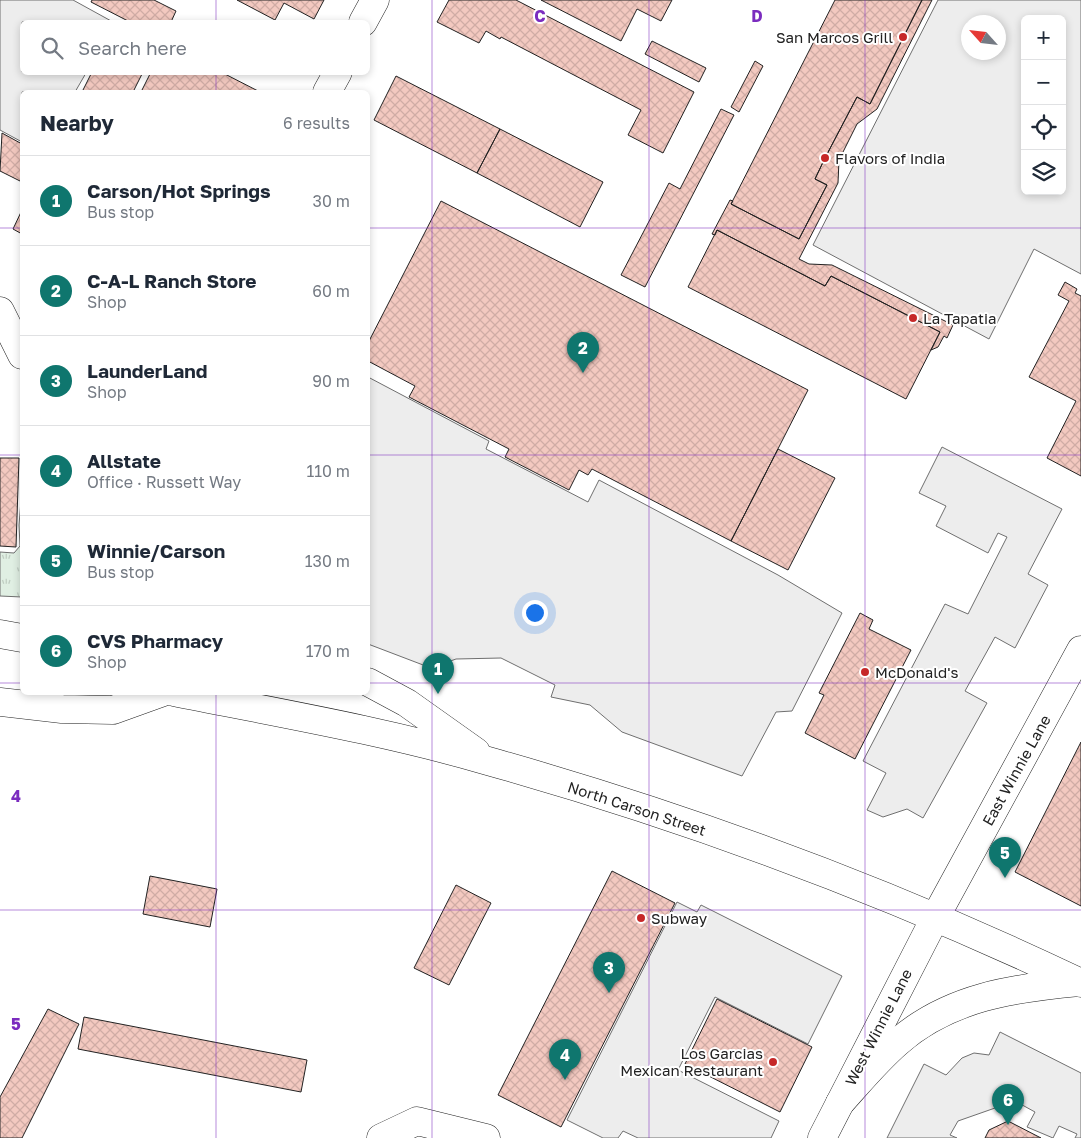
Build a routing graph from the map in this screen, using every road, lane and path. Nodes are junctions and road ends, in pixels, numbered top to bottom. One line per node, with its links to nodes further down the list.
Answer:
1 (375, 0): 2 (main road)
2 (364, 20)
3 (336, 75): 4 (main road)
4 (328, 90)
5 (0, 311): 6 (main road)
6 (20, 351)
7 (0, 634): 8 (main road)
8 (20, 638)
9 (1081, 650): 15 (main road, East Winnie Lane)
10 (370, 683): 14 (main road)
11 (155, 695): 13 (main road)
12 (189, 695): 14 (main road, North Carson Street)
13 (0, 702)
14 (488, 761): 15 (main road, North Carson Street)
15 (936, 916): 16 (main road, North Carson Street); 17 (main road, West Winnie Lane)
16 (1081, 982): 17 (main road)
17 (840, 1102): 20 (main road, West Winnie Lane)
18 (381, 1138): 19 (main road)
19 (486, 1138)
20 (822, 1138)

